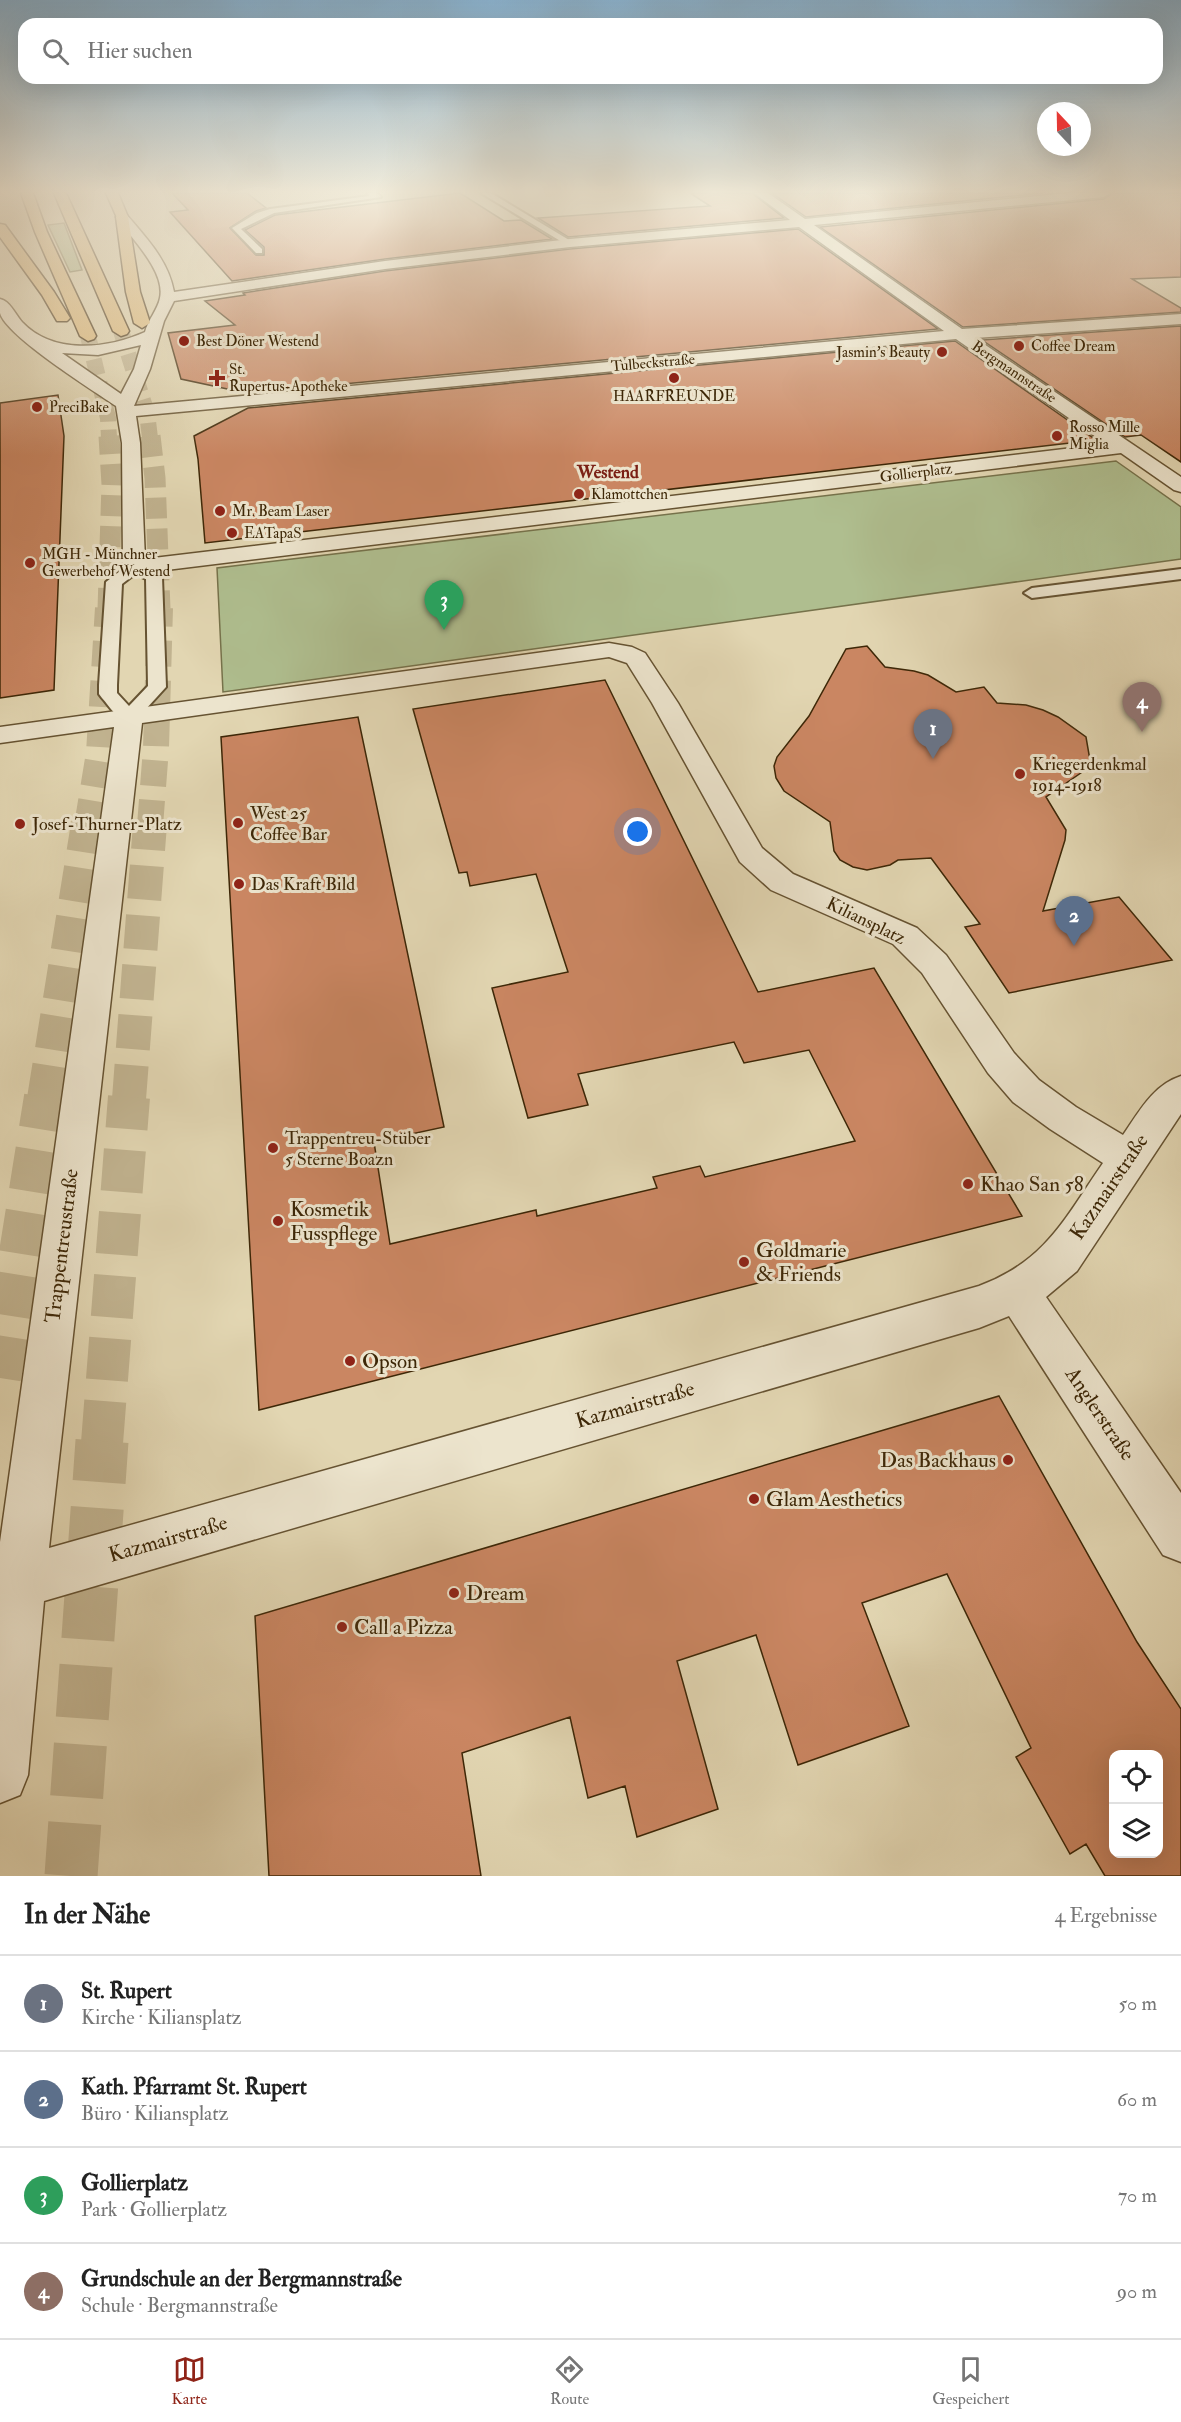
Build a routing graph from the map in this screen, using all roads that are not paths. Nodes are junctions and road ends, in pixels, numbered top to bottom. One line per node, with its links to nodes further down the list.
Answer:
1 (38, 281): 2 (main road)
2 (63, 281)
3 (98, 281): 14 (main road)
4 (131, 281): 12 (main road)
5 (165, 281): 8 (street)
6 (280, 281): 8 (street)
7 (883, 281): 15 (street, Bergmannstraße)
8 (168, 297): 12 (street)
9 (0, 303): 11 (street)
10 (1181, 319): 15 (street, Tulbeckstraße)
11 (16, 327): 13 (street); 16 (street)
12 (147, 329): 16 (street); 17 (street)
13 (0, 330)
14 (121, 332)
15 (959, 334): 19 (street, Tulbeckstraße); 20 (street, Bergmannstraße)
16 (40, 344): 18 (street)
17 (142, 369): 18 (street); 19 (street)
18 (87, 379): 19 (street)
19 (125, 408): 22 (street)
20 (1125, 447): 21 (street, Bergmannstraße); 22 (street, Gollierplatz)
21 (1181, 486)
22 (134, 567): 25 (lane); 25 (lane)
23 (1181, 574): 24 (lane)
24 (1032, 593)
25 (129, 717): 26 (street); 28 (street, Kiliansplatz); 31 (street, Trappentreustraße)
26 (0, 735)
27 (1181, 1091): 28 (street, Kazmairstraße)
28 (1129, 1159): 29 (street, Kazmairstraße)
29 (1018, 1292): 30 (street, Anglerstraße); 31 (street, Kazmairstraße)
30 (1181, 1536)
31 (10, 1585): 32 (street, Trappentreustraße)
32 (0, 1775)

